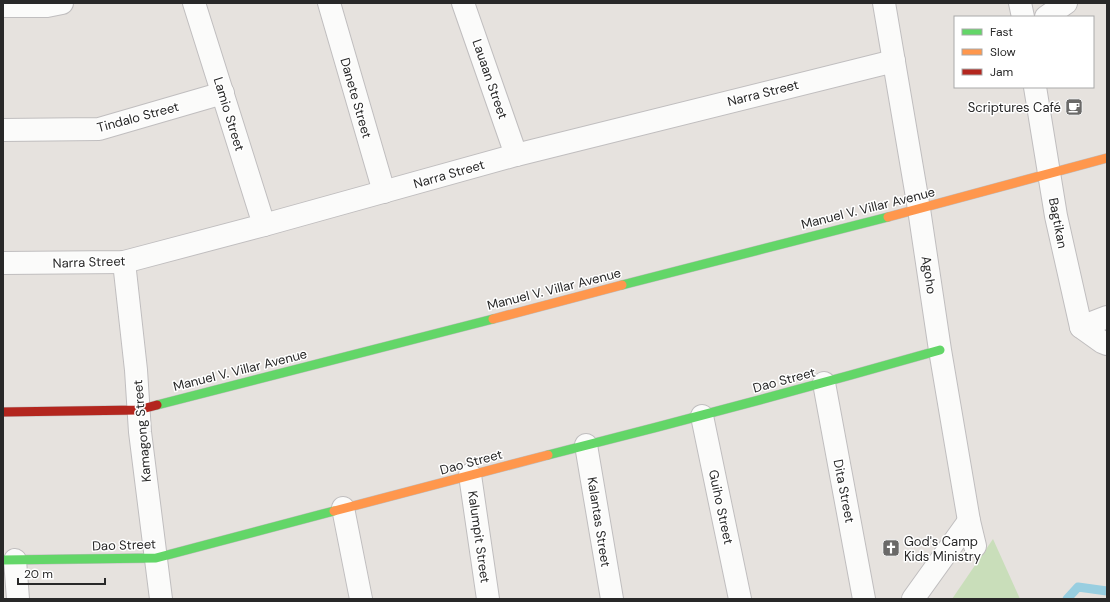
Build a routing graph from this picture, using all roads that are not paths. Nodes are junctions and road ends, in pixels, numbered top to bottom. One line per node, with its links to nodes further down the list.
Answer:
1 (194, 3): 13 (street, Lamio Street)
2 (329, 3): 18 (street, Danete Street)
3 (463, 3): 15 (street, Lauaan Street)
4 (884, 3): 11 (street, Agoho)
5 (1020, 3): 9 (street)
6 (1066, 3): 10 (street)
7 (52, 4): 8 (street)
8 (3, 6)
9 (1023, 16)
10 (1047, 16)
11 (894, 61): 15 (street, Narra Street); 19 (street, Agoho)
12 (1034, 88): 17 (street, Bagtikan)
13 (223, 93): 14 (street, Tindalo Street); 20 (street, Lamio Street)
14 (3, 130)
15 (516, 155): 18 (street, Narra Street)
16 (1107, 158): 17 (street, Manuel V. Villar Avenue)
17 (1049, 175): 19 (street, Manuel V. Villar Avenue); 24 (street, Bagtikan)
18 (384, 192): 20 (street, Narra Street)
19 (919, 209): 26 (street, Agoho); 28 (street, Manuel V. Villar Avenue)
20 (264, 225): 21 (street, Narra Street)
21 (124, 262): 22 (street, Narra Street); 28 (street, Kamagong Street)
22 (3, 264)
23 (1107, 317): 24 (street)
24 (1080, 327): 25 (street)
25 (1107, 344)
26 (940, 350): 27 (street, Dao Street); 34 (street, Agoho)
27 (824, 383): 30 (street, Dao Street); 44 (street, Dita Street)
28 (138, 410): 29 (street, Manuel V. Villar Avenue); 36 (street, Kamagong Street)
29 (3, 412)
30 (702, 416): 31 (street, Dao Street); 43 (street, Guiho Street)
31 (586, 445): 32 (street, Dao Street); 42 (street, Kalantas Street)
32 (470, 475): 33 (street, Dao Street); 41 (street, Kalumpit Street)
33 (342, 508): 36 (street, Dao Street); 40 (street)
34 (969, 521): 35 (street, Agoho); 45 (street)
35 (975, 546)
36 (156, 558): 37 (street, Dao Street); 39 (street, Kamagong Street)
37 (9, 560): 38 (street)
38 (18, 599)
39 (161, 599)
40 (361, 599)
41 (488, 599)
42 (612, 599)
43 (740, 599)
44 (864, 599)
45 (913, 599)

